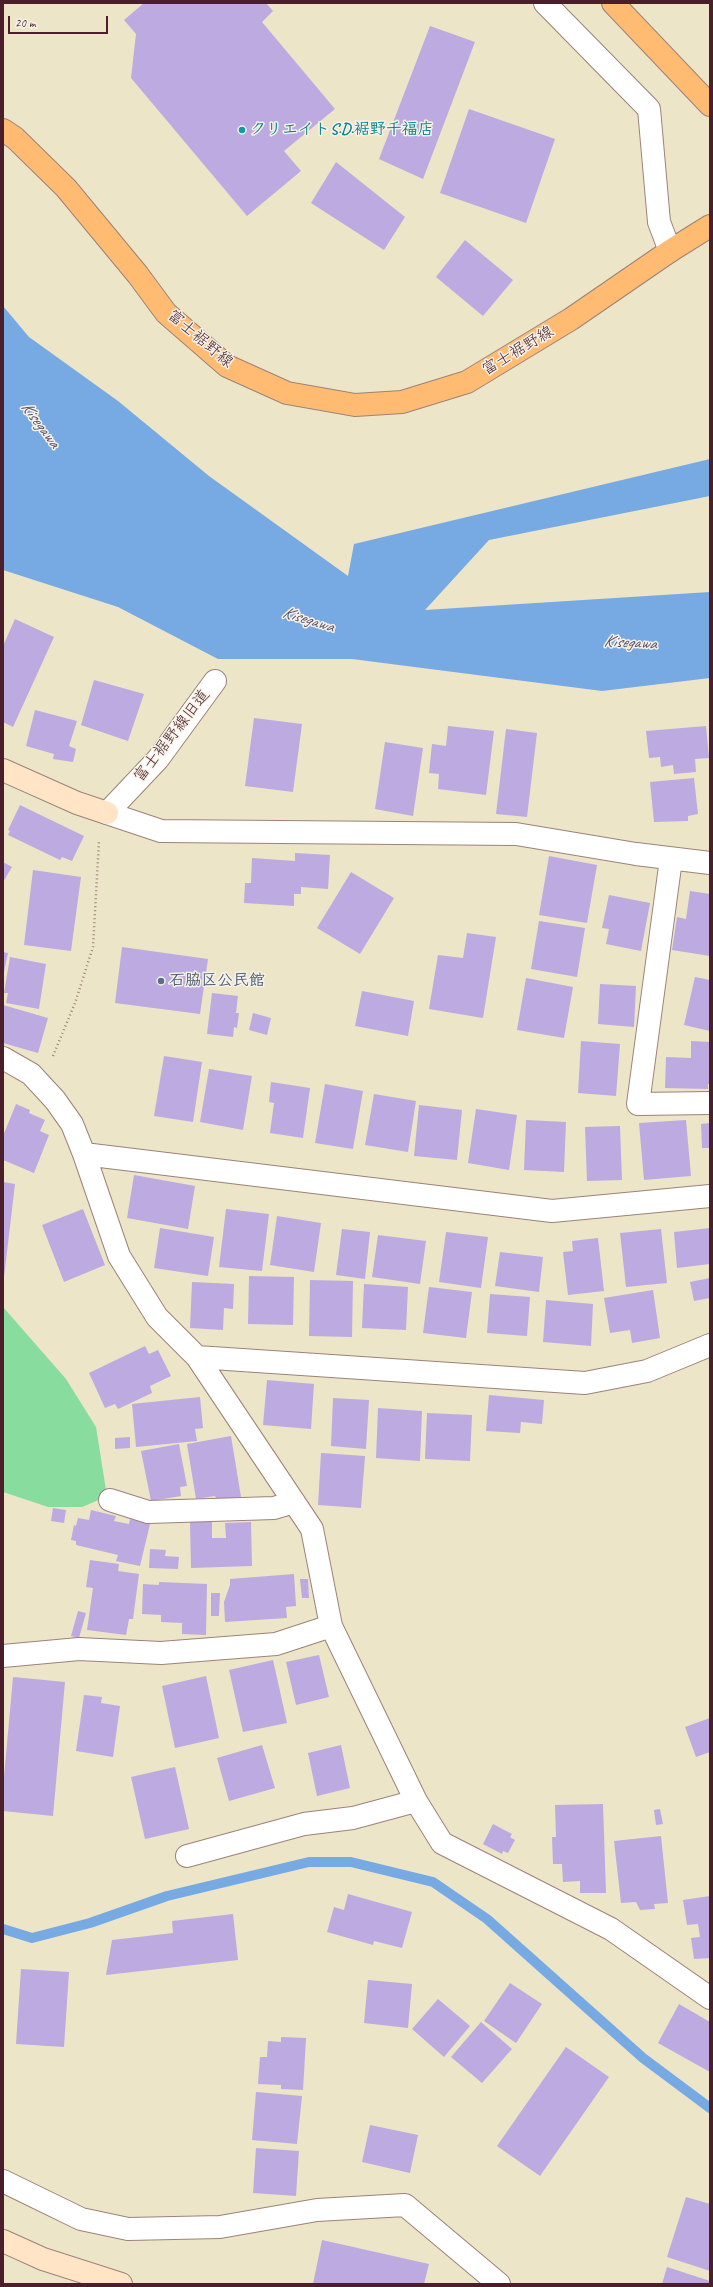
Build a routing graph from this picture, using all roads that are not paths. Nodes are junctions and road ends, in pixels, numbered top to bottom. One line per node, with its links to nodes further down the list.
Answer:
1 (545, 3): 6 (street)
2 (613, 3): 3 (main road)
3 (710, 105)
4 (3, 130): 6 (main road, 富士裾野線)
5 (710, 226): 6 (main road, 富士裾野線)
6 (670, 251)
7 (215, 681): 9 (street, 富士裾野線旧道)
8 (3, 770): 9 (main road)
9 (107, 813): 10 (street)
10 (670, 859): 11 (street); 13 (street)
11 (710, 863)
12 (3, 1058): 14 (street)
13 (710, 1104)
14 (84, 1154): 15 (street); 17 (street)
15 (710, 1196)
16 (710, 1345): 17 (street)
17 (197, 1357): 19 (street)
18 (110, 1500): 19 (street)
19 (294, 1502): 20 (street)
20 (331, 1626): 21 (street); 22 (street)
21 (3, 1656)
22 (416, 1801): 23 (street); 24 (street)
23 (187, 1856)
24 (710, 1998)
25 (3, 2181): 28 (street)
26 (3, 2241): 27 (main road)
27 (121, 2284)
28 (499, 2284)

